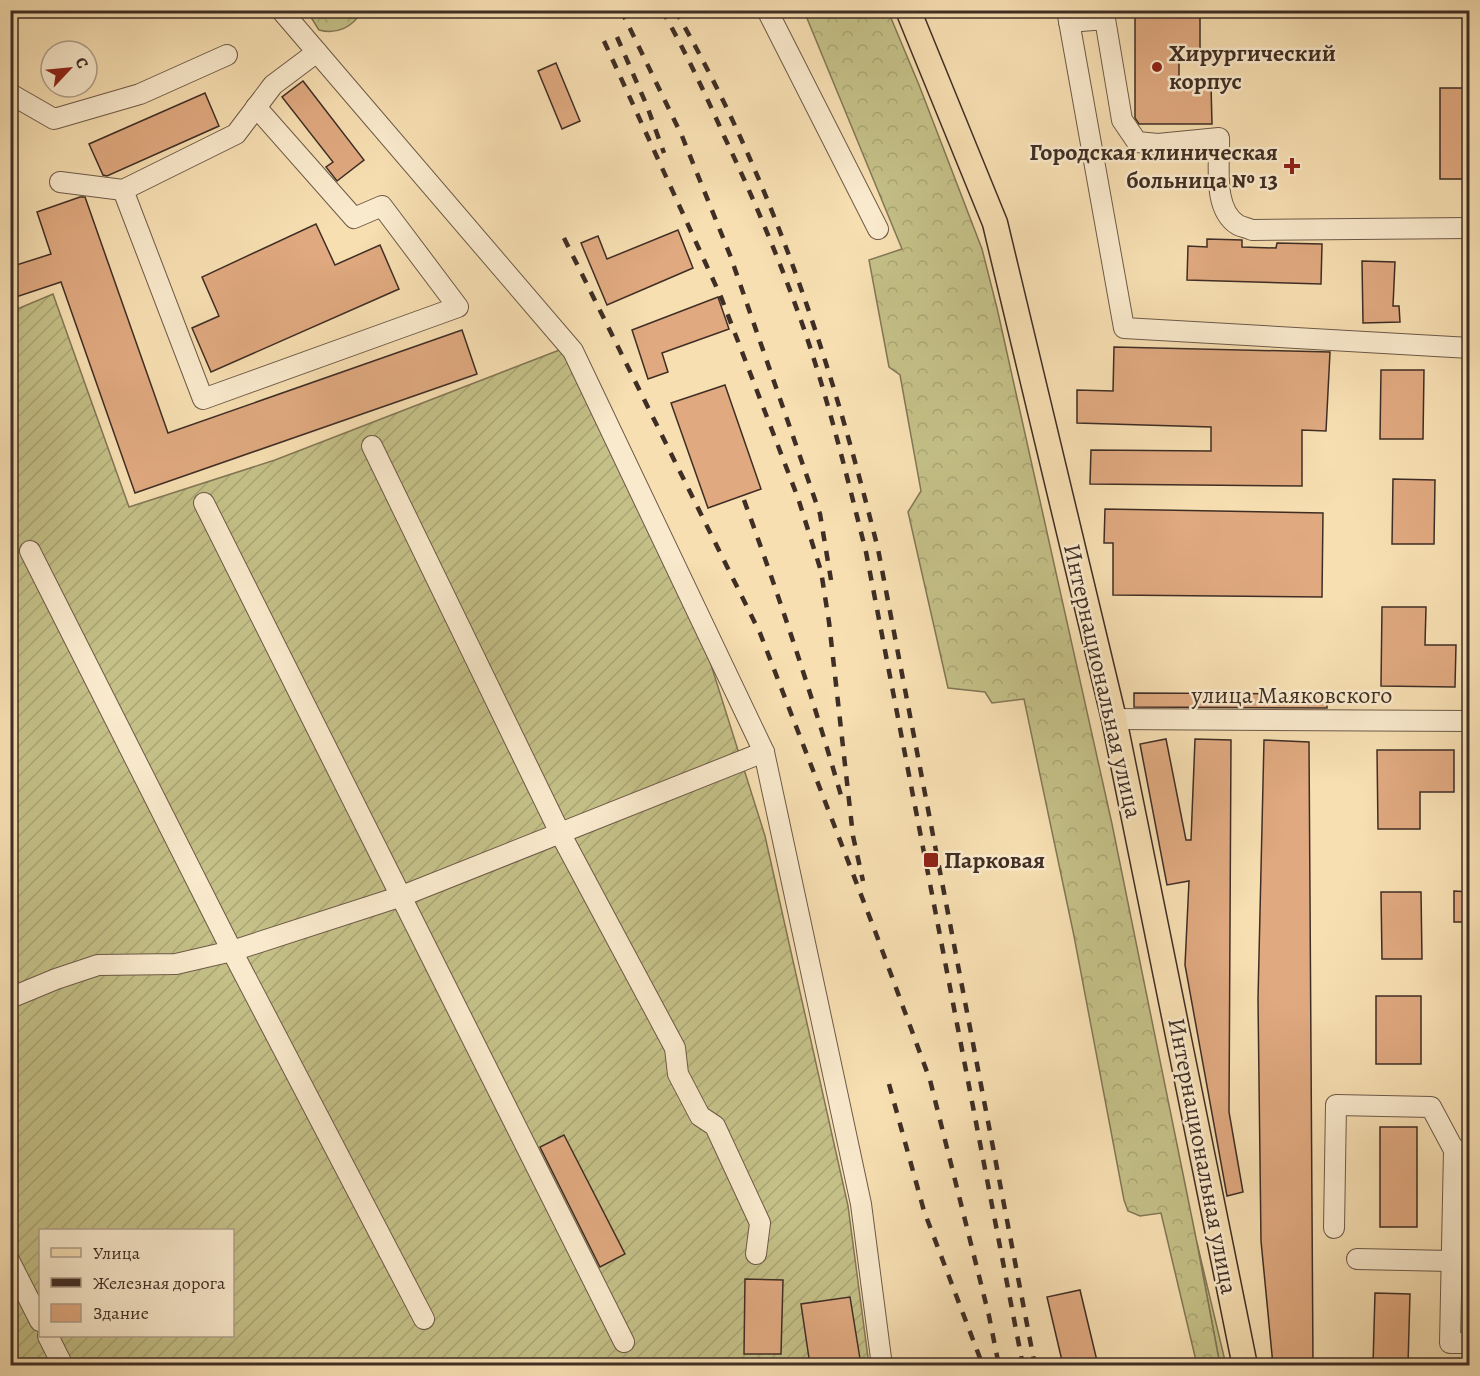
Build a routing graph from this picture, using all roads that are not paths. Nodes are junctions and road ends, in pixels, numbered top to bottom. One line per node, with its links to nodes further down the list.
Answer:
1 (281, 10): 5 (street)
2 (767, 10): 12 (street)
3 (908, 10): 17 (main road, Интернациональная улица)
4 (1068, 16): 11 (street); 13 (street)
5 (316, 52): 8 (street); 19 (street)
6 (226, 55): 7 (street)
7 (10, 96)
8 (256, 107): 10 (street); 10 (street)
9 (60, 182): 10 (street)
10 (123, 190)
11 (1470, 228)
12 (878, 229)
13 (1470, 348)
14 (372, 446): 20 (street)
15 (204, 503): 21 (street)
16 (30, 551): 22 (street)
17 (1114, 719): 18 (street, улица Маяковского); 37 (main road, Интернациональная улица)
18 (1470, 721)
19 (764, 752): 20 (street); 36 (street)
20 (560, 833): 21 (street); 26 (street)
21 (402, 896): 22 (street); 33 (street)
22 (232, 951): 23 (street); 31 (street)
23 (10, 998)
24 (1462, 1150): 25 (street); 28 (street)
25 (1334, 1228)
26 (756, 1254)
27 (1357, 1260): 28 (street)
28 (1451, 1261): 34 (street)
29 (10, 1262): 30 (street)
30 (39, 1319)
31 (424, 1319)
32 (49, 1337): 35 (street)
33 (624, 1342)
34 (1470, 1343)
35 (63, 1365)
36 (882, 1365)
37 (1245, 1365)

